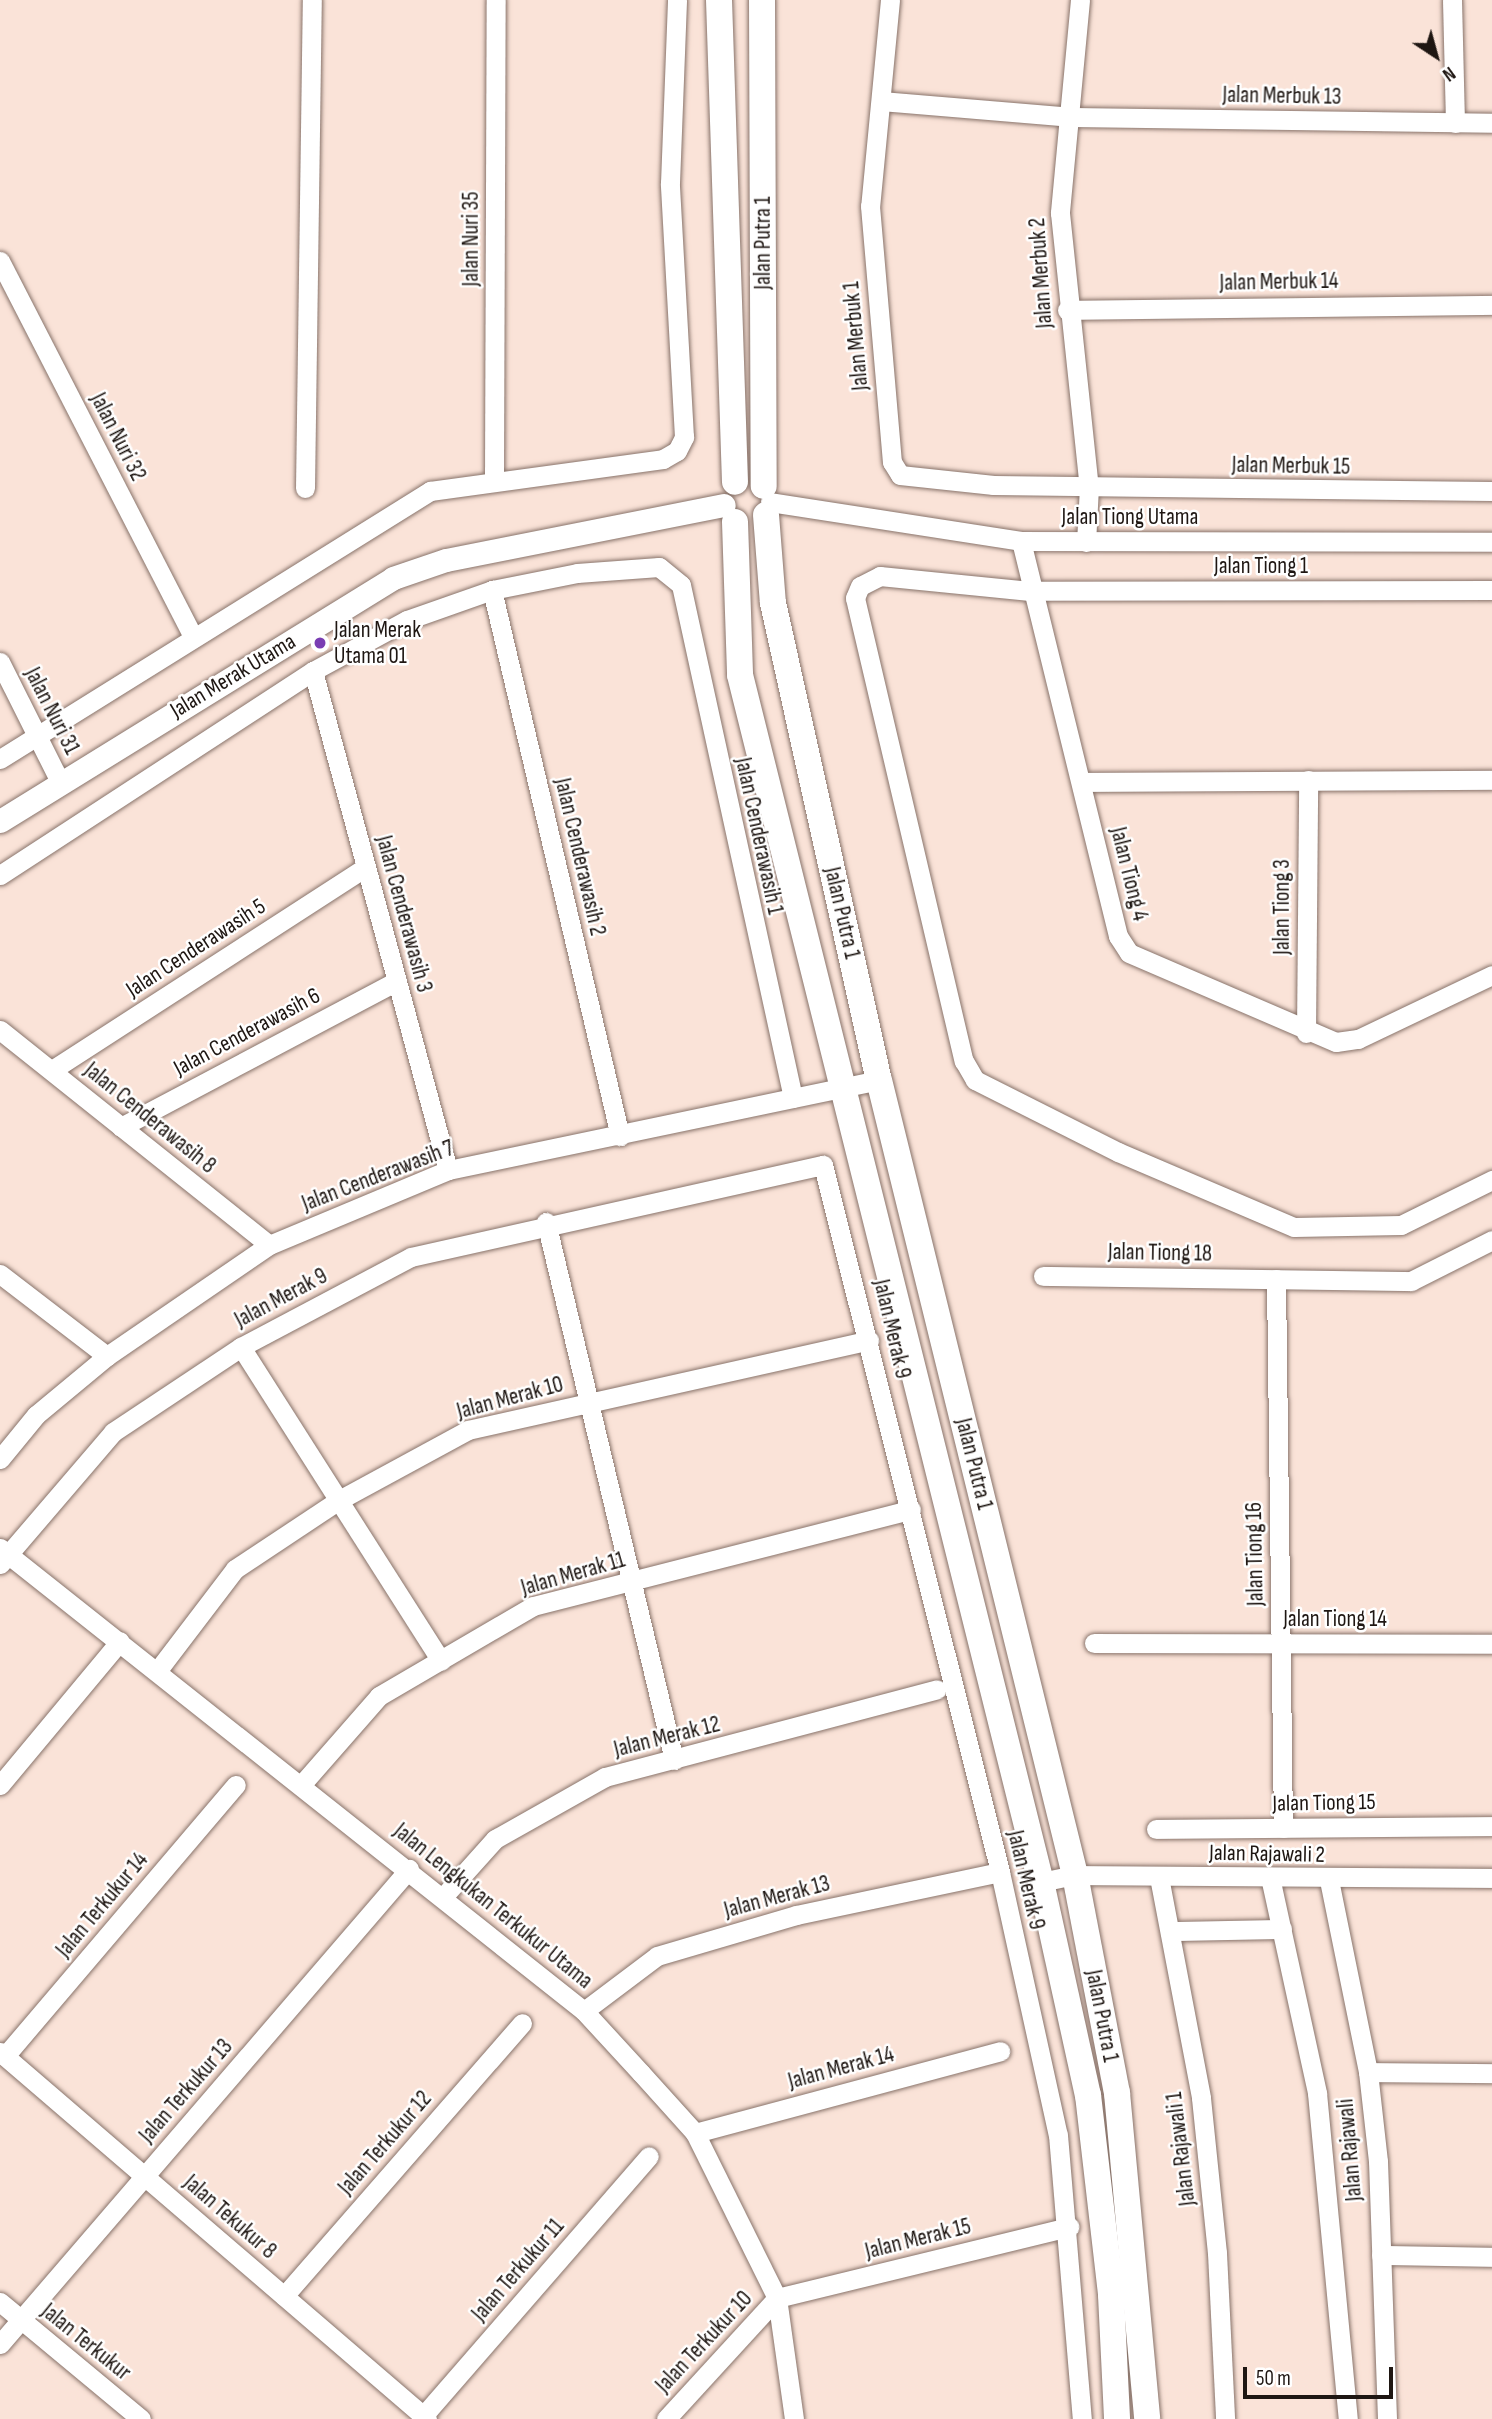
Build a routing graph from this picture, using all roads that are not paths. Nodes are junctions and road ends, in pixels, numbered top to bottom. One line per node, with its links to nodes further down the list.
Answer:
1 (312, 0): 17 (street)
2 (496, 0): 16 (street, Jalan Nuri 35)
3 (677, 0): 16 (street)
4 (719, 0): 21 (main road, Jalan Putra 1)
5 (762, 0): 20 (main road, Jalan Putra 1)
6 (890, 0): 9 (street, Jalan Merbuk 1)
7 (1080, 0): 10 (street, Jalan Merbuk 2)
8 (1452, 0): 11 (street)
9 (881, 101): 10 (street, Jalan Merbuk 13); 18 (street, Jalan Merbuk 1)
10 (1072, 117): 11 (street, Jalan Merbuk 13); 15 (street, Jalan Merbuk 2)
11 (1455, 122): 12 (street, Jalan Merbuk 13)
12 (1492, 122)
13 (0, 261): 28 (street, Jalan Nuri 32)
14 (1492, 305): 15 (street, Jalan Merbuk 14)
15 (1067, 310): 18 (street, Jalan Merbuk 2)
16 (494, 478): 28 (street)
17 (305, 488)
18 (1089, 488): 19 (street, Jalan Merbuk 15); 23 (street, Jalan Merbuk 2)
19 (1492, 491)
20 (767, 501): 21 (main road); 21 (main road); 22 (street, Jalan Tiong Utama); 45 (main road, Jalan Putra 1)
21 (732, 503): 35 (street, Jalan Merak Utama); 46 (main road, Jalan Putra 1)
22 (1021, 541): 23 (street, Jalan Tiong Utama); 26 (street, Jalan Tiong 4)
23 (1086, 542): 24 (street, Jalan Tiong Utama)
24 (1492, 542)
25 (492, 590): 30 (street); 47 (street, Jalan Cenderawasih 1); 49 (street, Jalan Cenderawasih 2)
26 (1030, 590): 27 (street, Jalan Tiong 1); 36 (street, Jalan Tiong 4); 51 (street, Jalan Tiong 1)
27 (1492, 590)
28 (193, 636): 31 (street)
29 (0, 662): 31 (street, Jalan Nuri 31)
30 (313, 671): 38 (street, Jalan Cenderawasih 3); 39 (street)
31 (37, 734): 32 (street); 35 (street, Jalan Nuri 31)
32 (0, 759)
33 (1308, 780): 34 (street); 36 (street); 43 (street, Jalan Tiong 3)
34 (1492, 780)
35 (60, 782): 37 (street, Jalan Merak Utama)
36 (1081, 782): 43 (street, Jalan Tiong 4)
37 (0, 821)
38 (366, 867): 41 (street, Jalan Cenderawasih 3); 44 (street, Jalan Cenderawasih 5)
39 (0, 875)
40 (1492, 975): 43 (street, Jalan Tiong 4)
41 (397, 981): 48 (street, Jalan Cenderawasih 6); 50 (street, Jalan Cenderawasih 3)
42 (0, 1030): 44 (street, Jalan Cenderawasih 8)
43 (1306, 1033)
44 (52, 1070): 48 (street, Jalan Cenderawasih 8)
45 (879, 1080): 46 (street, Jalan Cenderawasih 7); 83 (main road, Jalan Putra 1)
46 (844, 1089): 47 (street, Jalan Cenderawasih 7); 88 (main road, Jalan Putra 1)
47 (793, 1098): 49 (street, Jalan Cenderawasih 7)
48 (121, 1126): 54 (street, Jalan Cenderawasih 8)
49 (620, 1136): 50 (street, Jalan Cenderawasih 7)
50 (448, 1170): 54 (street, Jalan Cenderawasih 7)
51 (1492, 1180)
52 (546, 1222): 58 (street, Jalan Merak 9); 59 (street, Jalan Merak 9); 61 (street)
53 (1492, 1240): 57 (street, Jalan Tiong 18)
54 (269, 1245): 60 (street, Jalan Cenderawasih 7)
55 (0, 1274): 60 (street)
56 (1043, 1276): 57 (street, Jalan Tiong 18)
57 (1276, 1279): 69 (street, Jalan Tiong 16)
58 (869, 1340): 61 (street, Jalan Merak 10); 64 (street, Jalan Merak 9)
59 (241, 1347): 63 (street); 65 (street, Jalan Merak 9)
60 (107, 1356): 62 (street, Jalan Cenderawasih 7)
61 (589, 1402): 63 (street, Jalan Merak 10); 66 (street)
62 (0, 1459)
63 (339, 1500): 71 (street); 72 (street, Jalan Merak 10)
64 (911, 1510): 66 (street, Jalan Merak 11); 82 (street, Jalan Merak 9)
65 (3, 1555): 67 (street, Jalan Lengkukan Terkukur Utama)
66 (632, 1581): 71 (street, Jalan Merak 11); 74 (street)
67 (120, 1641): 72 (street, Jalan Lengkukan Terkukur Utama); 75 (street)
68 (1094, 1643): 69 (street, Jalan Tiong 14)
69 (1281, 1643): 70 (street, Jalan Tiong 14); 79 (street, Jalan Tiong 16)
70 (1492, 1644)
71 (441, 1661): 76 (street, Jalan Merak 11)
72 (158, 1670): 76 (street, Jalan Lengkukan Terkukur Utama)
73 (937, 1689): 74 (street, Jalan Merak 12)
74 (674, 1760): 89 (street, Jalan Merak 12)
75 (0, 1784)
76 (302, 1784): 81 (street, Jalan Lengkukan Terkukur Utama)
77 (236, 1785): 95 (street, Jalan Terkukur 14)
78 (1492, 1826): 79 (street, Jalan Tiong 15)
79 (1283, 1828): 80 (street, Jalan Tiong 15)
80 (1156, 1829)
81 (410, 1869): 89 (street, Jalan Lengkukan Terkukur Utama); 100 (street, Jalan Terkukur 13)
82 (1000, 1872): 92 (street, Jalan Merak 13); 101 (street, Jalan Merak 9)
83 (1075, 1875): 84 (street, Jalan Rajawali 2); 88 (street, Jalan Rajawali 2); 115 (main road, Jalan Putra 1)
84 (1159, 1877): 85 (street, Jalan Rajawali 2); 91 (street, Jalan Rajawali 1)
85 (1270, 1877): 87 (street, Jalan Rajawali 2); 90 (street)
86 (1492, 1878): 87 (street, Jalan Rajawali 2)
87 (1329, 1880): 96 (street, Jalan Rajawali)
88 (1041, 1882): 114 (main road, Jalan Putra 1)
89 (443, 1897): 92 (street, Jalan Lengkukan Terkukur Utama)
90 (1282, 1929): 91 (street); 117 (street)
91 (1172, 1931): 116 (street, Jalan Rajawali 1)
92 (584, 2011): 98 (street, Jalan Lengkukan Terkukur Utama)
93 (522, 2023): 104 (street, Jalan Terkukur 12)
94 (1000, 2051): 98 (street, Jalan Merak 14)
95 (2, 2054): 100 (street, Jalan Tekukur 8)
96 (1368, 2072): 97 (street); 102 (street, Jalan Rajawali)
97 (1492, 2073)
98 (695, 2133): 105 (street, Jalan Lengkukan Terkukur Utama)
99 (649, 2155): 109 (street, Jalan Terkukur 11)
100 (145, 2176): 104 (street, Jalan Tekukur 8); 107 (street, Jalan Terkukur 13)
101 (1069, 2227): 105 (street, Jalan Merak 15); 113 (street, Jalan Merak 9)
102 (1381, 2255): 103 (street); 118 (street, Jalan Rajawali)
103 (1492, 2257)
104 (284, 2296): 109 (street, Jalan Tekukur 8)
105 (777, 2298): 111 (street, Jalan Terkukur 10); 112 (street, Jalan Lengkukan Terkukur Utama)
106 (0, 2302): 107 (street, Jalan Terkukur)
107 (20, 2320): 108 (street, Jalan Terkukur 13); 110 (street, Jalan Terkukur)
108 (0, 2344)
109 (425, 2417)
110 (141, 2419)
111 (666, 2419)
112 (794, 2419)
113 (1082, 2419)
114 (1117, 2419)
115 (1147, 2419)
116 (1225, 2419)
117 (1348, 2419)
118 (1387, 2419)

